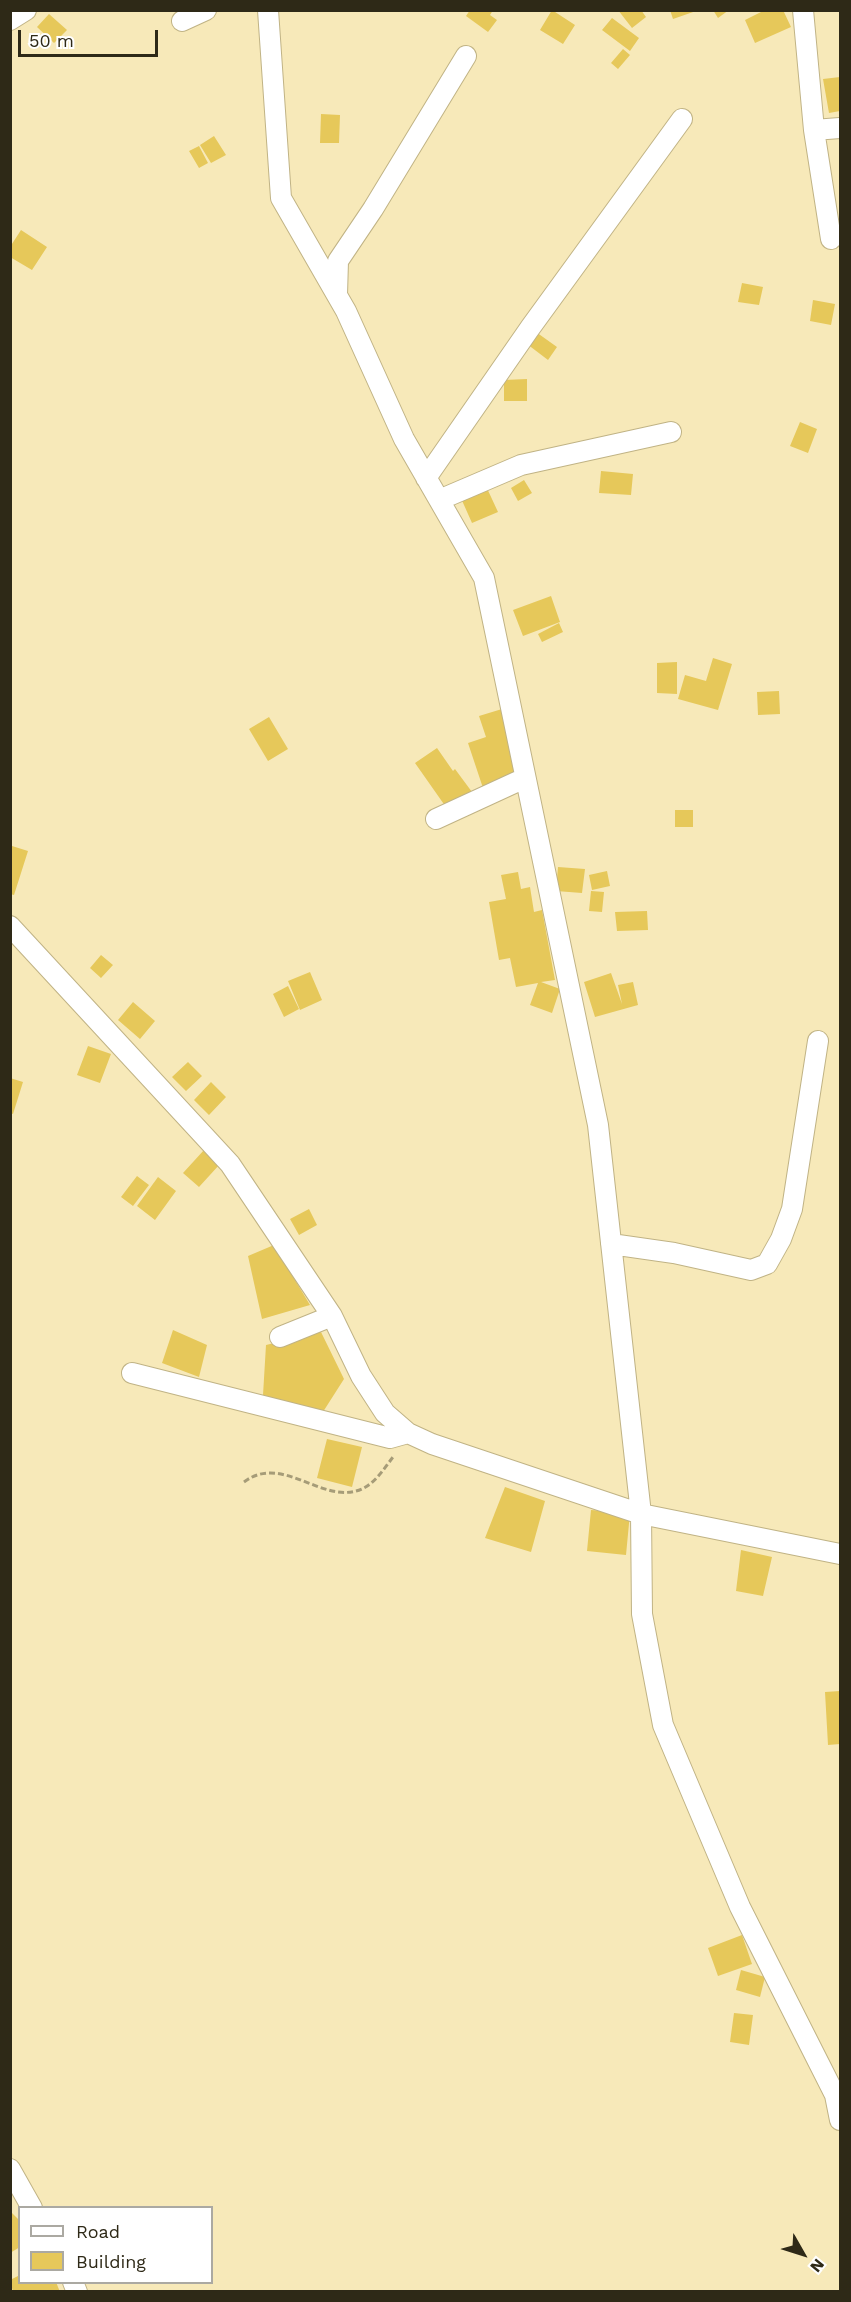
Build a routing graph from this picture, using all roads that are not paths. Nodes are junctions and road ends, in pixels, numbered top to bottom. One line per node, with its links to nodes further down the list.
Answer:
1 (26, 10): 5 (street)
2 (206, 10): 6 (street)
3 (268, 10): 12 (street)
4 (803, 10): 10 (street)
5 (10, 20)
6 (182, 21)
7 (466, 56): 12 (street)
8 (682, 119): 14 (street)
9 (840, 128): 10 (street)
10 (814, 130): 11 (street)
11 (831, 239)
12 (337, 295): 14 (street)
13 (671, 432): 15 (street)
14 (426, 478): 15 (street)
15 (439, 500): 16 (street)
16 (525, 778): 17 (street); 20 (street)
17 (436, 819)
18 (10, 926): 21 (street)
19 (818, 1041): 20 (street)
20 (611, 1244): 25 (street)
21 (332, 1316): 22 (street); 24 (street)
22 (280, 1337)
23 (132, 1373): 24 (street)
24 (408, 1433): 25 (street)
25 (641, 1514): 26 (street); 27 (street)
26 (840, 1554)
27 (840, 2120)
28 (10, 2169): 29 (street)
29 (31, 2206)

